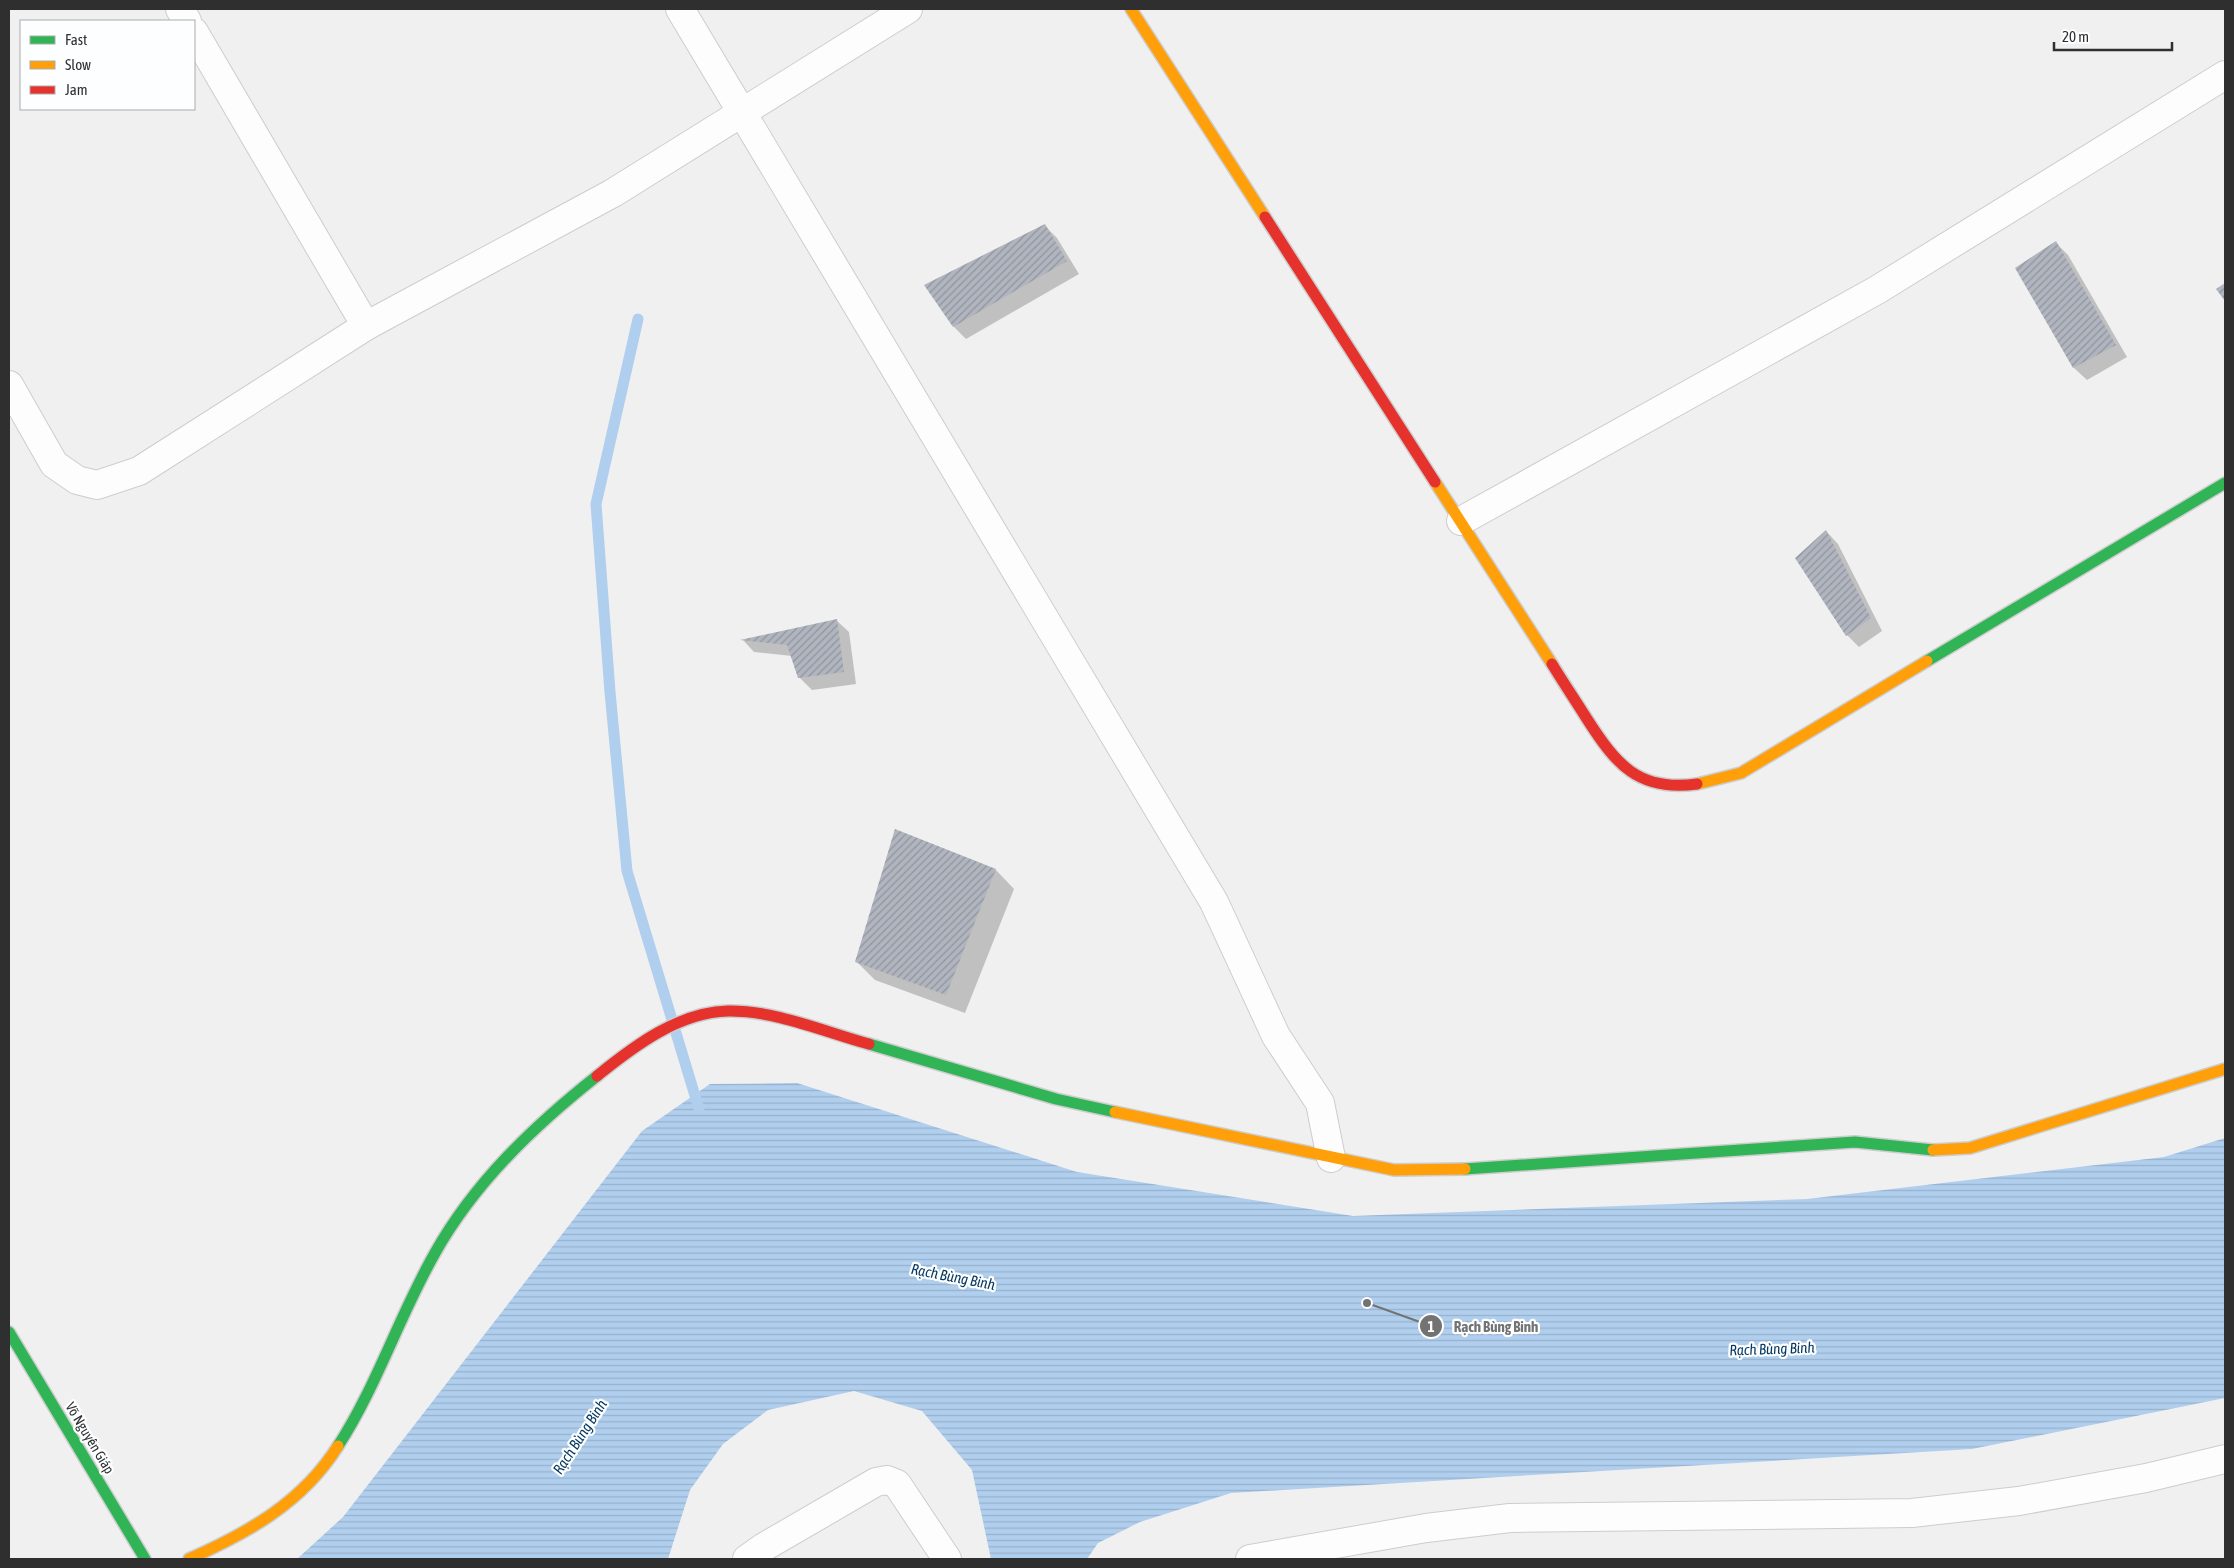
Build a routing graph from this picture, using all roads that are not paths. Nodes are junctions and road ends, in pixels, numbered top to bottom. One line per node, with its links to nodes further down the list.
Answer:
1 (180, 9): 5 (street)
2 (680, 9): 8 (street)
3 (908, 9): 8 (street)
4 (1131, 9): 12 (main road)
5 (186, 20)
6 (195, 34): 9 (street)
7 (2225, 75): 12 (street)
8 (741, 112): 9 (street); 14 (street)
9 (366, 326): 10 (street)
10 (9, 385)
11 (2225, 483): 12 (main road)
12 (1461, 521)
13 (2225, 1069): 14 (main road)
14 (1330, 1158): 18 (main road)
15 (9, 1332): 17 (main road, Võ Nguyên Giáp)
16 (2225, 1459): 21 (street)
17 (145, 1559)
18 (189, 1559)
19 (747, 1559): 20 (street)
20 (946, 1559)
21 (1250, 1559)

